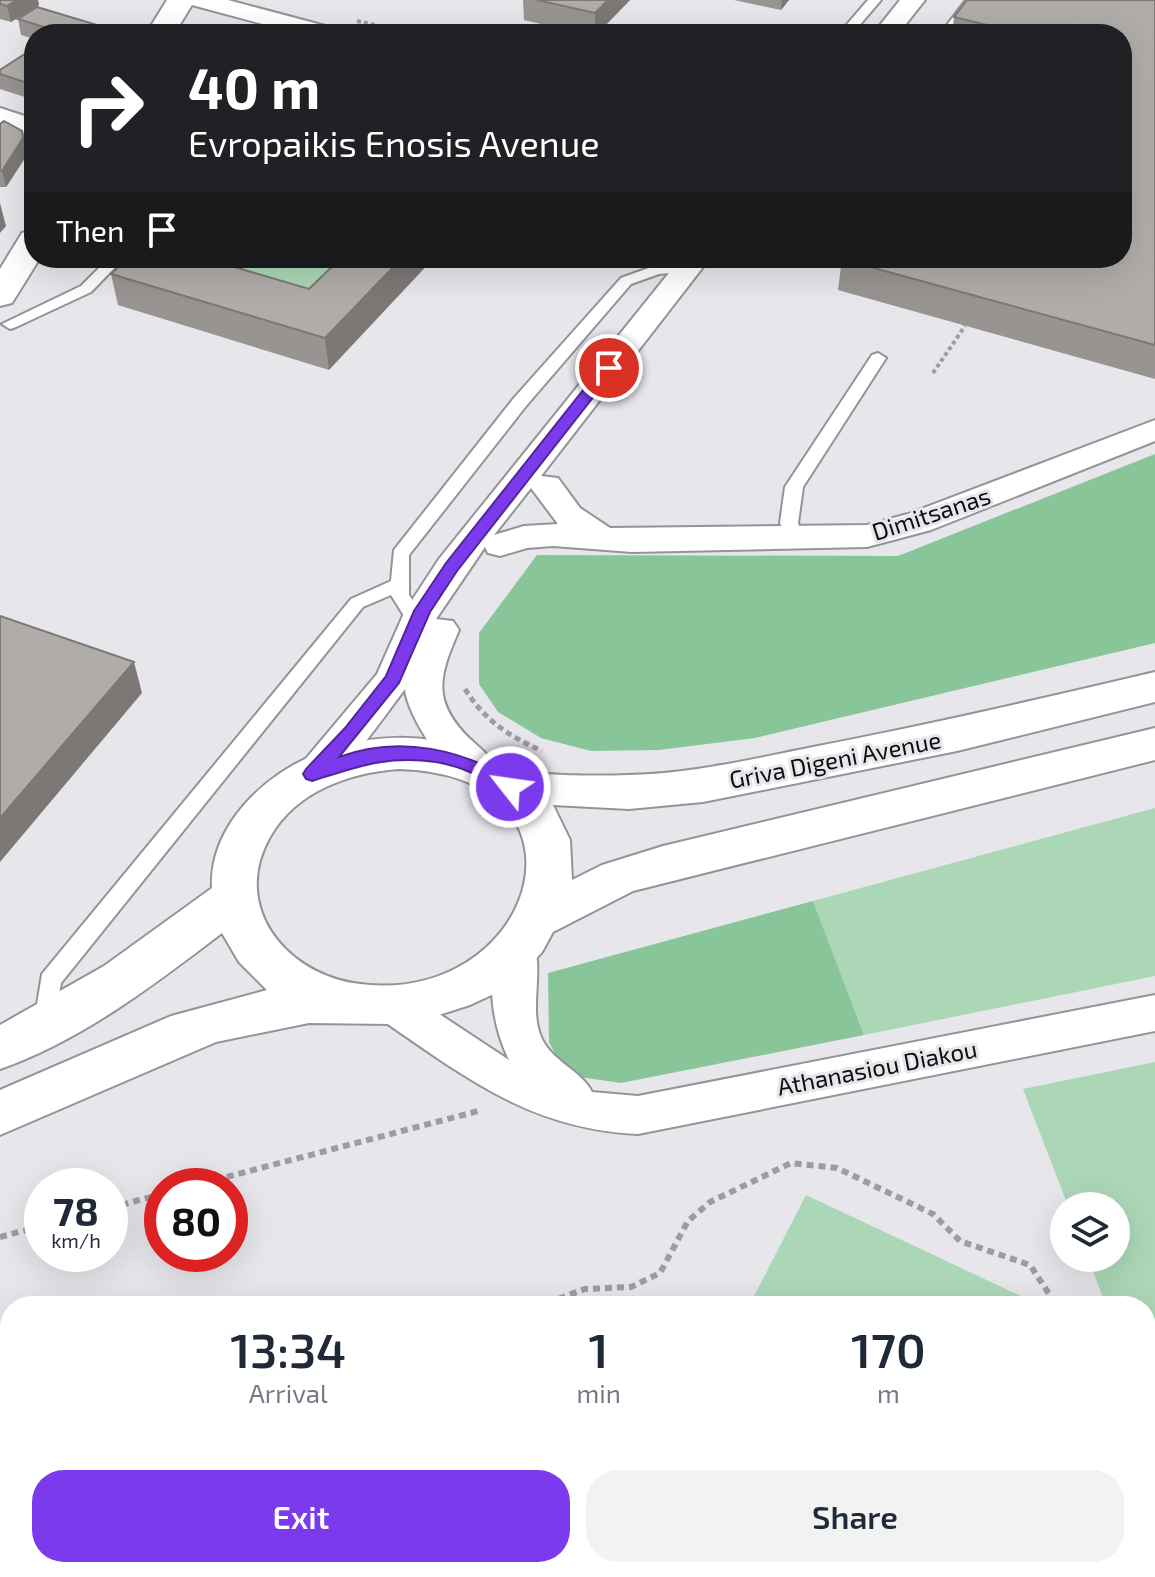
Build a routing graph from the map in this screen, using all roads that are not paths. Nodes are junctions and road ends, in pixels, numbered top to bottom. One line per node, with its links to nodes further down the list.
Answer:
1 (181, 0): 6 (main road)
2 (200, 0): 7 (street)
3 (875, 0): 8 (lane)
4 (913, 0): 9 (street)
5 (972, 0): 10 (lane)
6 (166, 24)
7 (290, 24)
8 (854, 24)
9 (893, 24)
10 (954, 24)
11 (0, 116): 12 (street)
12 (24, 124)
13 (24, 264): 18 (main road)
14 (107, 268): 18 (lane)
15 (667, 268): 25 (lane)
16 (688, 268): 26 (street)
17 (715, 268): 21 (street)
18 (5, 310)
19 (878, 358): 23 (lane)
20 (1155, 430): 23 (street, Dimitsanas)
21 (546, 485): 22 (street, Dimitsanas); 24 (street)
22 (600, 537): 23 (street, Dimitsanas); 24 (street, Dimitsanas)
23 (795, 539)
24 (500, 545): 30 (street)
25 (400, 584): 26 (lane); 36 (lane)
26 (418, 622): 29 (street)
27 (1155, 687): 30 (main road, Griva Digeni Avenue)
28 (1155, 744): 32 (main road, Griva Digeni Avenue)
29 (312, 774): 30 (main road, Griva Digeni Avenue); 31 (main road, Griva Digeni Avenue)
30 (494, 777): 32 (main road)
31 (233, 897): 33 (main road, Griva Digeni Avenue); 36 (main road)
32 (529, 934): 34 (main road, Griva Digeni Avenue); 39 (street, Athanasiou Diakou)
33 (344, 1000): 34 (main road, Griva Digeni Avenue); 38 (main road, Griva Digeni Avenue)
34 (391, 1004): 39 (street, Athanasiou Diakou)
35 (1155, 1013): 39 (street, Athanasiou Diakou)
36 (44, 1027): 37 (main road)
37 (0, 1048)
38 (0, 1113)
39 (599, 1113)

